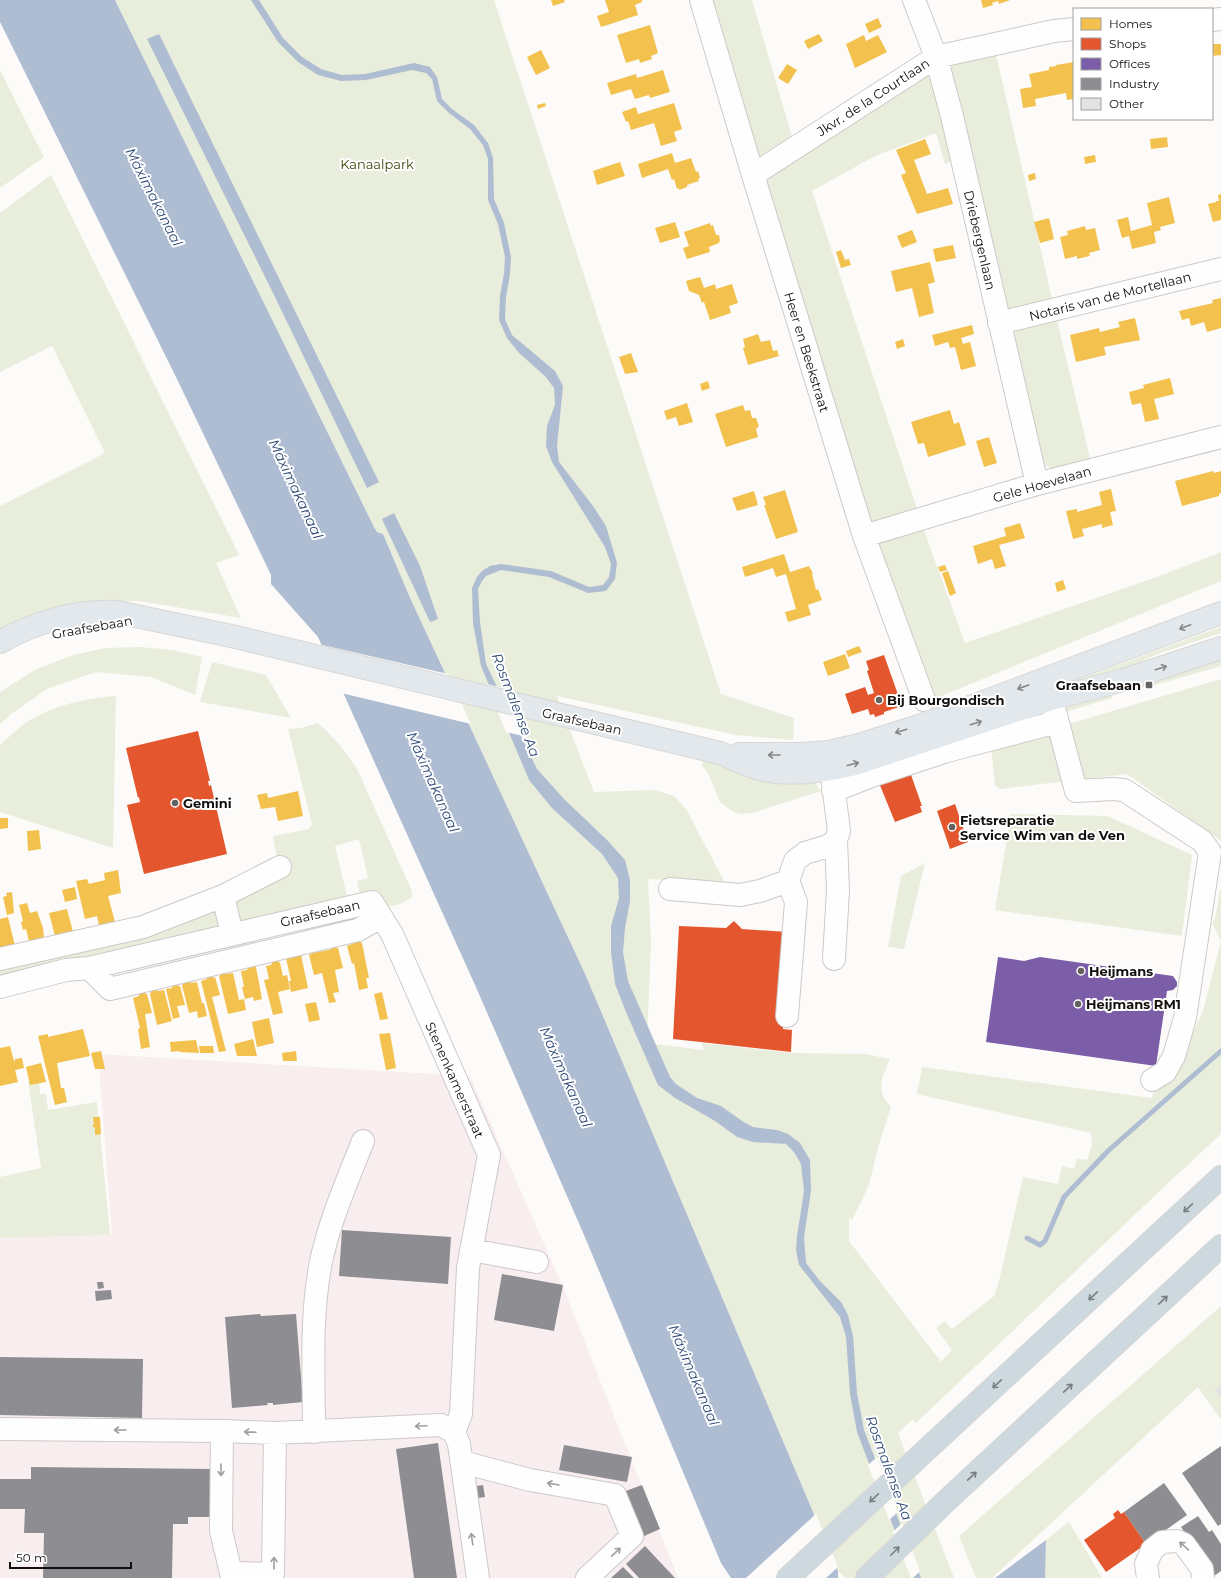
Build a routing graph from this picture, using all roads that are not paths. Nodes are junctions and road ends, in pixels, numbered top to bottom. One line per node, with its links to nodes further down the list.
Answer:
1 (701, 0): 5 (street, Heer en Beekstraat)
2 (914, 0): 4 (street, Driebergenlaan)
3 (1073, 30): 4 (street, Jkvr. de la Courtlaan)
4 (936, 57): 5 (street, Jkvr. de la Courtlaan); 7 (street, Driebergenlaan)
5 (752, 175): 10 (street, Heer en Beekstraat)
6 (1221, 269): 7 (street, Notaris van de Mortellaan)
7 (999, 323): 9 (street, Driebergenlaan)
8 (1221, 437): 9 (street, Gele Hoevelaan)
9 (1037, 484): 10 (street, Gele Hoevelaan)
10 (864, 536): 17 (street, Heer en Beekstraat)
11 (1221, 613): 16 (main road, Graafsebaan, one-way to 16)
12 (140, 618): 13 (main road, Graafsebaan); 15 (main road, Graafsebaan); 19 (main road, Graafsebaan)
13 (0, 642)
14 (1221, 648): 16 (main road, Graafsebaan, one-way to 14)
15 (0, 657)
16 (1049, 689): 18 (street); 19 (main road, Graafsebaan)
17 (924, 700)
18 (1057, 722): 20 (street); 33 (street)
19 (830, 760): 20 (street)
20 (833, 791): 21 (street)
21 (836, 840): 23 (street); 29 (street)
22 (280, 867): 25 (street)
23 (788, 881): 24 (street); 32 (street)
24 (670, 889)
25 (223, 896): 27 (street); 28 (street)
26 (382, 917): 27 (street, Graafsebaan); 30 (street, Graafsebaan); 37 (street, Stenenkamerstraat)
27 (232, 934): 30 (street, Graafsebaan)
28 (0, 959)
29 (834, 959)
30 (89, 968): 31 (street, Graafsebaan)
31 (0, 987)
32 (787, 1016)
33 (1152, 1080)
34 (363, 1141): 41 (street)
35 (1221, 1177): 47 (highway, one-way to 47)
36 (1221, 1246): 48 (highway, one-way to 36)
37 (470, 1259): 38 (street); 42 (street, Stenenkamerstraat)
38 (537, 1262)
39 (0, 1429): 40 (street, one-way to 39)
40 (222, 1431): 43 (street, one-way to 40); 43 (street, one-way to 43)
41 (314, 1432): 42 (street, one-way to 41); 43 (street)
42 (454, 1432): 44 (street)
43 (275, 1433)
44 (462, 1462): 45 (street, one-way to 44); 46 (street, one-way to 44)
45 (478, 1578)
46 (587, 1578)
47 (788, 1578)
48 (867, 1578)
49 (1148, 1578): 50 (street, one-way to 49)
50 (1203, 1578)

